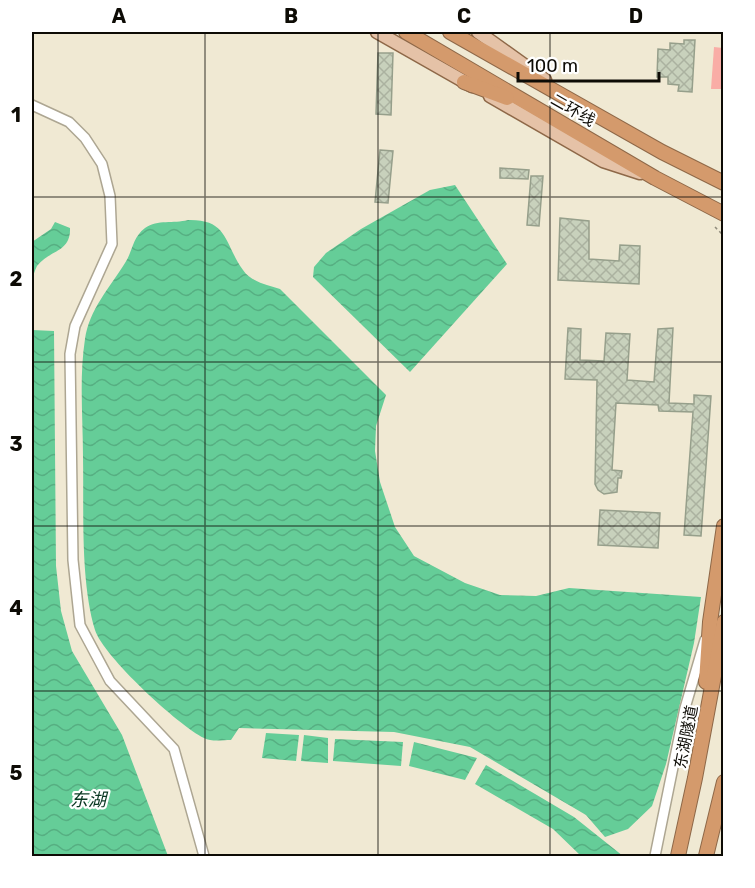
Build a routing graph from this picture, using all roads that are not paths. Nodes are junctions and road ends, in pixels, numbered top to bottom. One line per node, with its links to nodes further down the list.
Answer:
1 (377, 32): 5 (main road)
2 (406, 32): 8 (highway, 二环线)
3 (450, 32): 7 (highway, 二环线)
4 (478, 32): 7 (main road)
5 (464, 82): 8 (highway); 9 (main road)
6 (32, 105): 17 (street)
7 (579, 105): 10 (highway, 二环线)
8 (546, 114): 9 (highway, 二环线)
9 (655, 178): 11 (highway, 二环线)
10 (723, 183)
11 (704, 206): 12 (highway, 二环线); 13 (highway)
12 (723, 214)
13 (719, 226)
14 (723, 526): 15 (highway, 东湖隧道)
15 (717, 622): 18 (street); 19 (highway, 东湖隧道)
16 (723, 783): 20 (highway)
17 (204, 856)
18 (655, 856)
19 (678, 856)
20 (706, 856)

